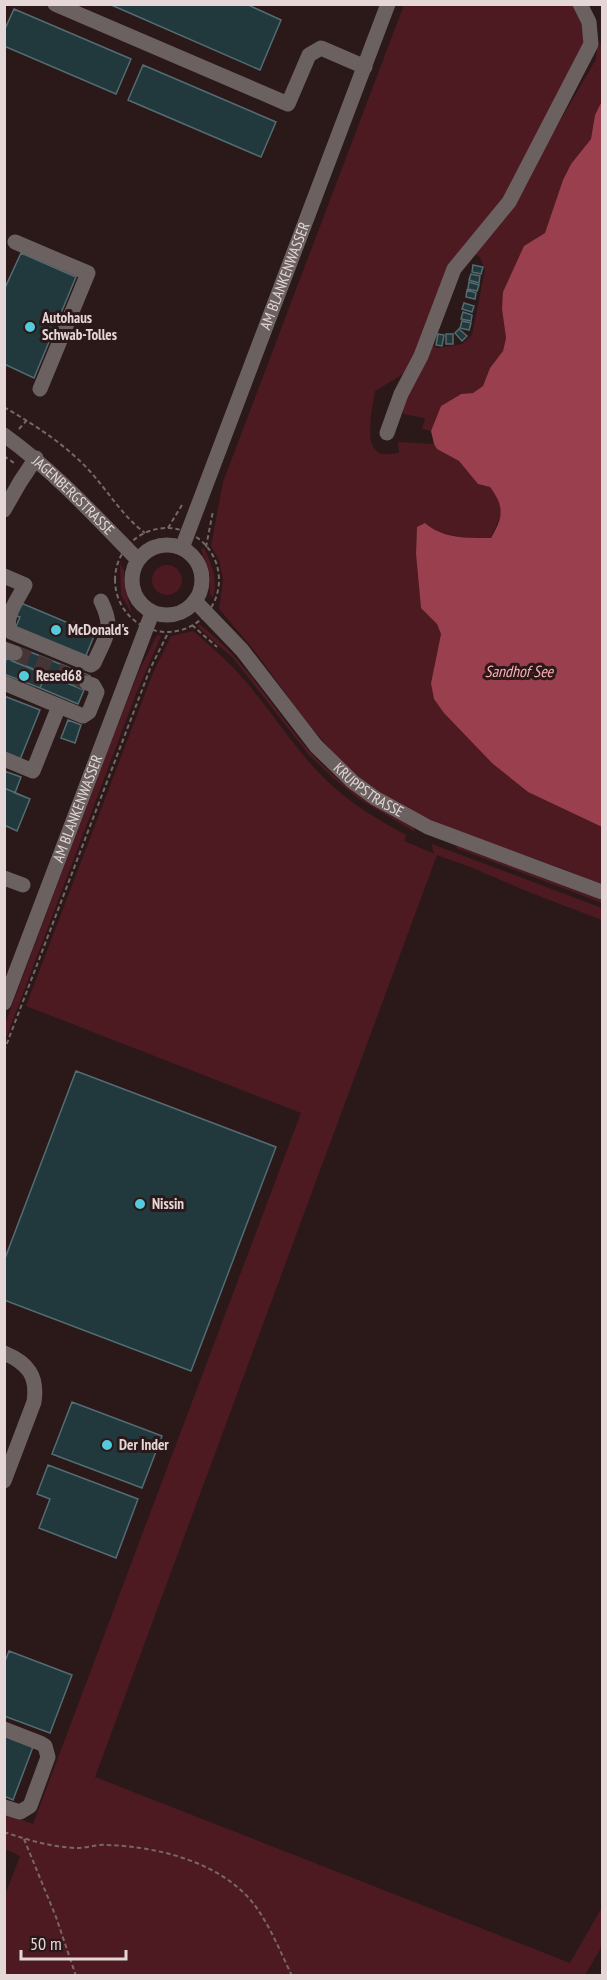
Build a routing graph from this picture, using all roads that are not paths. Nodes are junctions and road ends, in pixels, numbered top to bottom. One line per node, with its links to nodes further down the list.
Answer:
1 (55, 4): 4 (street)
2 (388, 4): 4 (street, AM BLANKENWASSER)
3 (580, 4): 7 (street)
4 (365, 67): 11 (street, AM BLANKENWASSER)
5 (15, 242): 6 (street)
6 (40, 389)
7 (387, 433)
8 (4, 435): 9 (street, JAGENBERGSTRASSE)
9 (36, 458): 10 (street); 12 (street, JAGENBERGSTRASSE)
10 (4, 510)
11 (182, 548): 12 (street); 15 (street)
12 (137, 560): 16 (street)
13 (4, 576): 14 (street)
14 (101, 601)
15 (195, 602): 16 (street); 23 (street, KRUPPSTRASSE)
16 (152, 613): 24 (street, AM BLANKENWASSER)
17 (4, 683): 19 (street)
18 (87, 683): 19 (street)
19 (59, 706): 20 (street)
20 (4, 759)
21 (4, 878): 22 (street)
22 (23, 885)
23 (603, 892)
24 (4, 1003)
25 (4, 1353): 26 (street)
26 (4, 1481)
27 (4, 1729): 28 (street)
28 (4, 1807)

